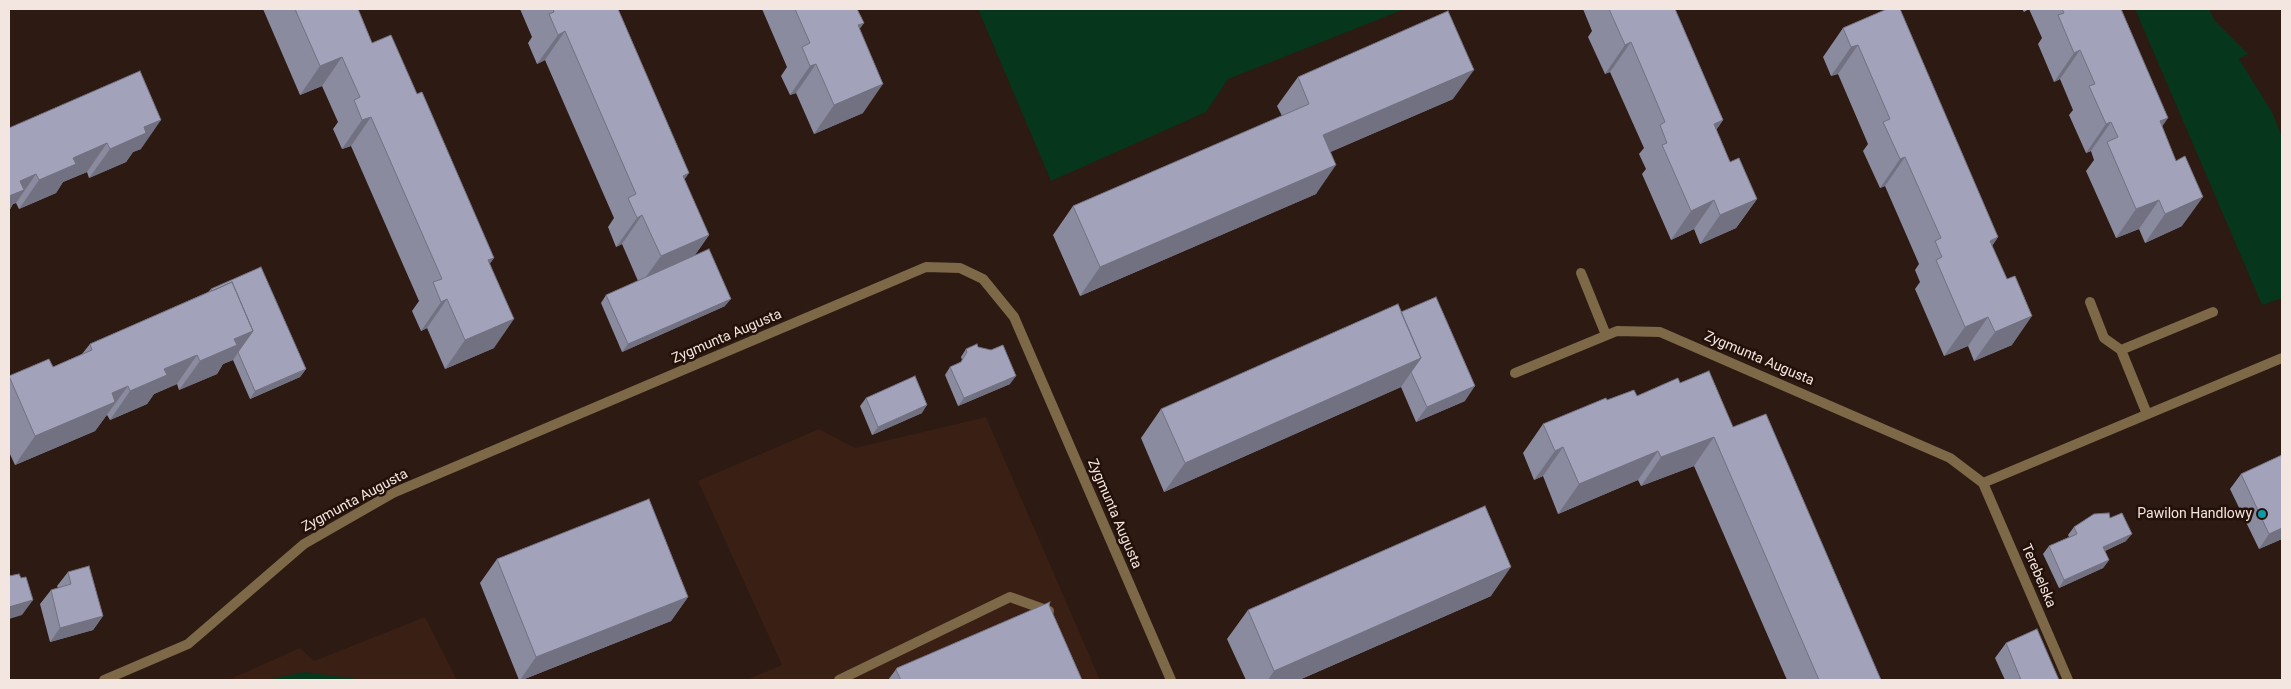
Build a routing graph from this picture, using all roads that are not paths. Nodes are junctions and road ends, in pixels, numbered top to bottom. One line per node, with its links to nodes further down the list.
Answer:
1 (1582, 273): 4 (street)
2 (2090, 302): 5 (street)
3 (2213, 312): 5 (street)
4 (1606, 335): 7 (street, Zygmunta Augusta); 9 (street, Zygmunta Augusta)
5 (2121, 350): 8 (street)
6 (2282, 358): 8 (street)
7 (1514, 373)
8 (2147, 414): 9 (street)
9 (1984, 483): 14 (street, Terebelska)
10 (1053, 620): 12 (street)
11 (104, 680): 13 (street, Zygmunta Augusta)
12 (839, 680)
13 (1172, 680)
14 (2068, 680)

